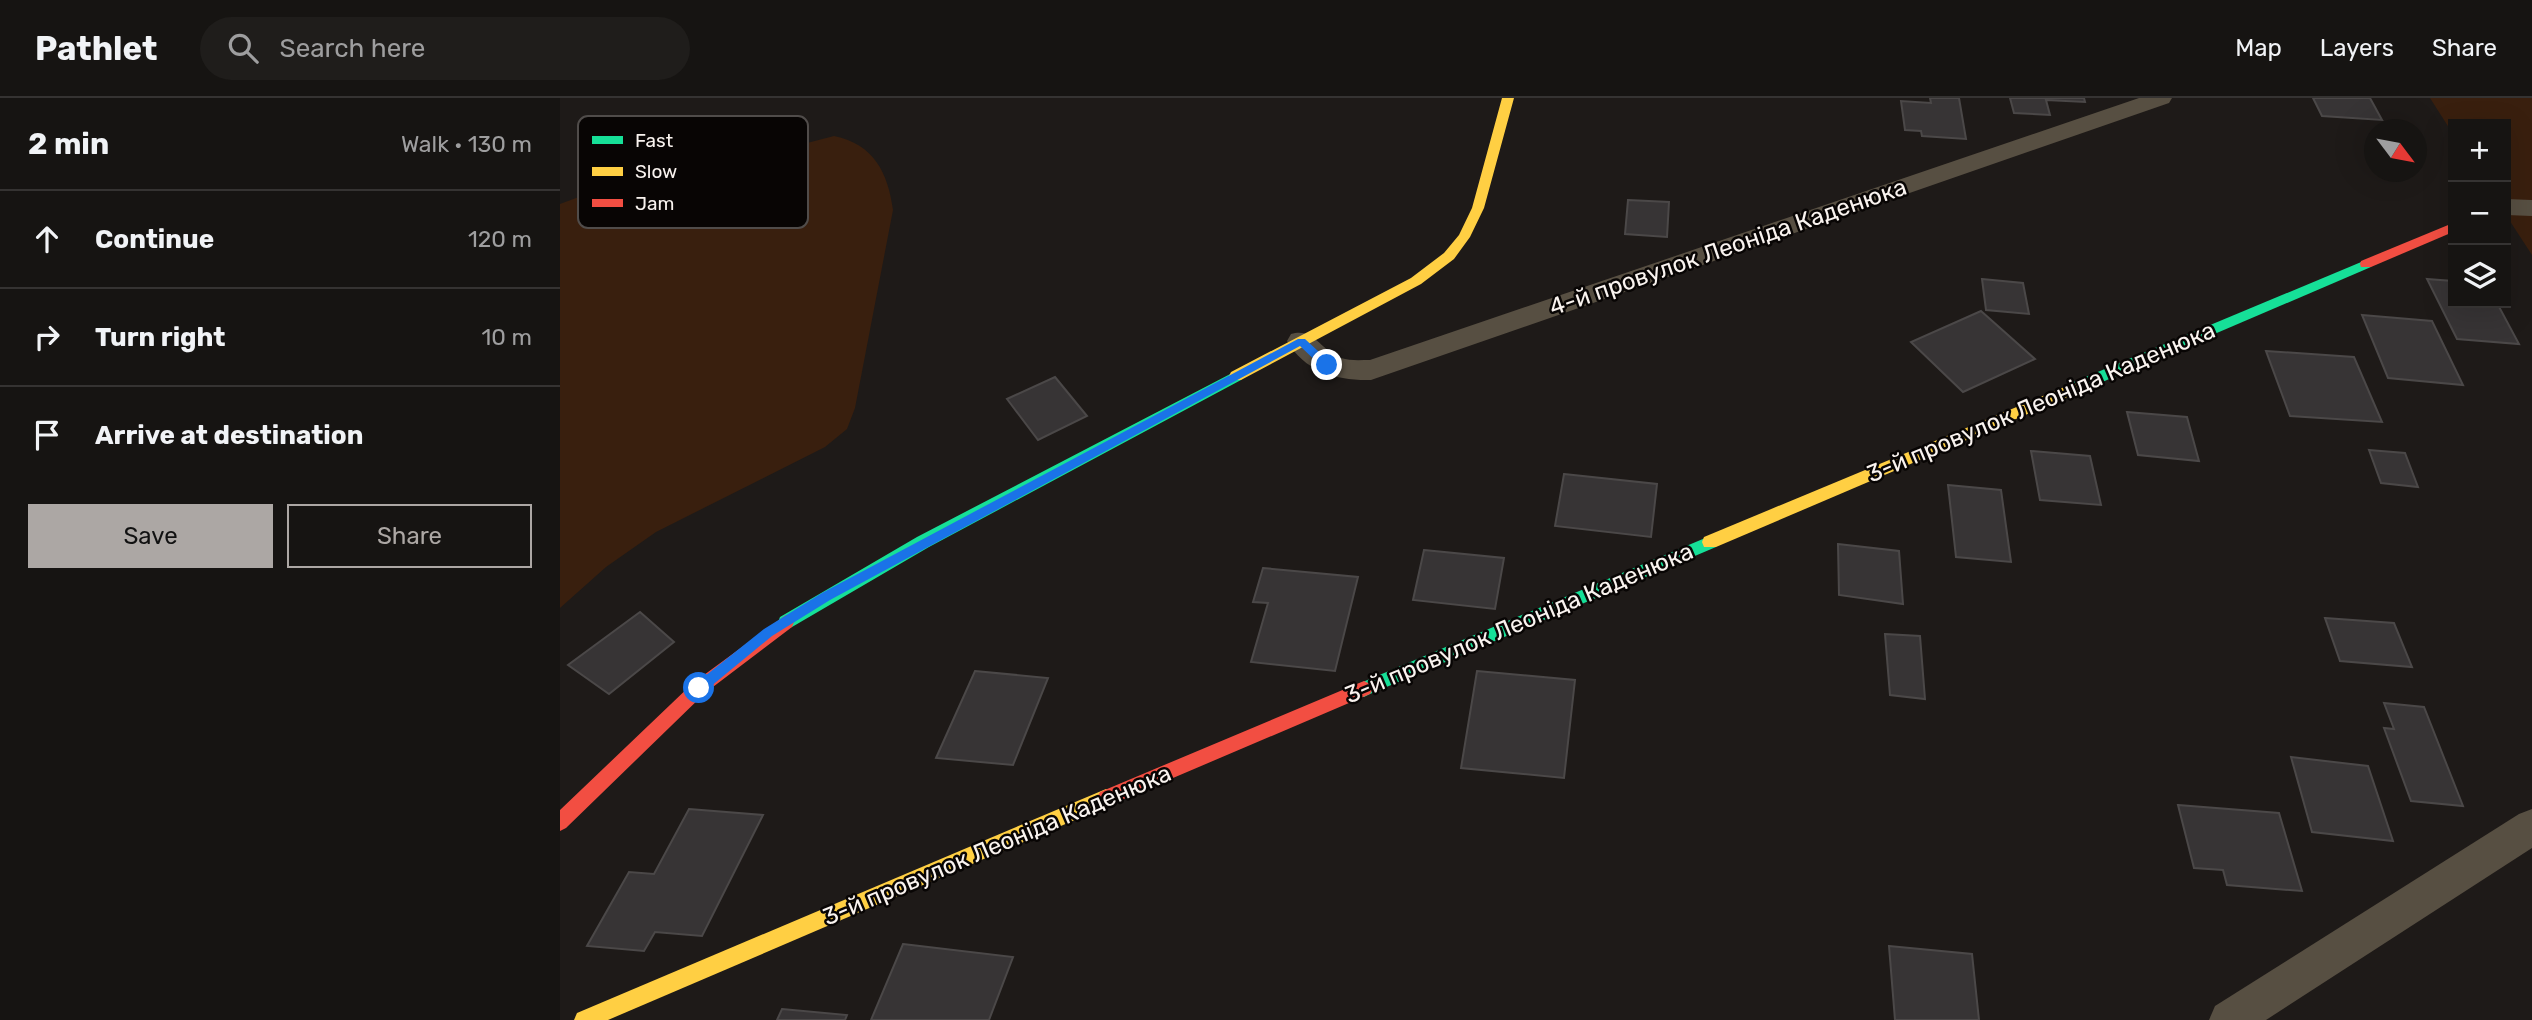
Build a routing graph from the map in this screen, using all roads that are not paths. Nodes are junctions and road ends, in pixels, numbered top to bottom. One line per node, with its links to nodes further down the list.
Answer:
1 (1508, 98): 6 (street)
2 (2161, 98): 6 (street, 4-й провулок Леоніда Каденюка)
3 (2511, 207): 4 (street)
4 (2532, 208)
5 (2448, 229): 9 (street, 3-й провулок Леоніда Каденюка)
6 (1301, 341): 7 (street)
7 (560, 822)
8 (2532, 827): 10 (street)
9 (584, 1020)
10 (2229, 1020)

